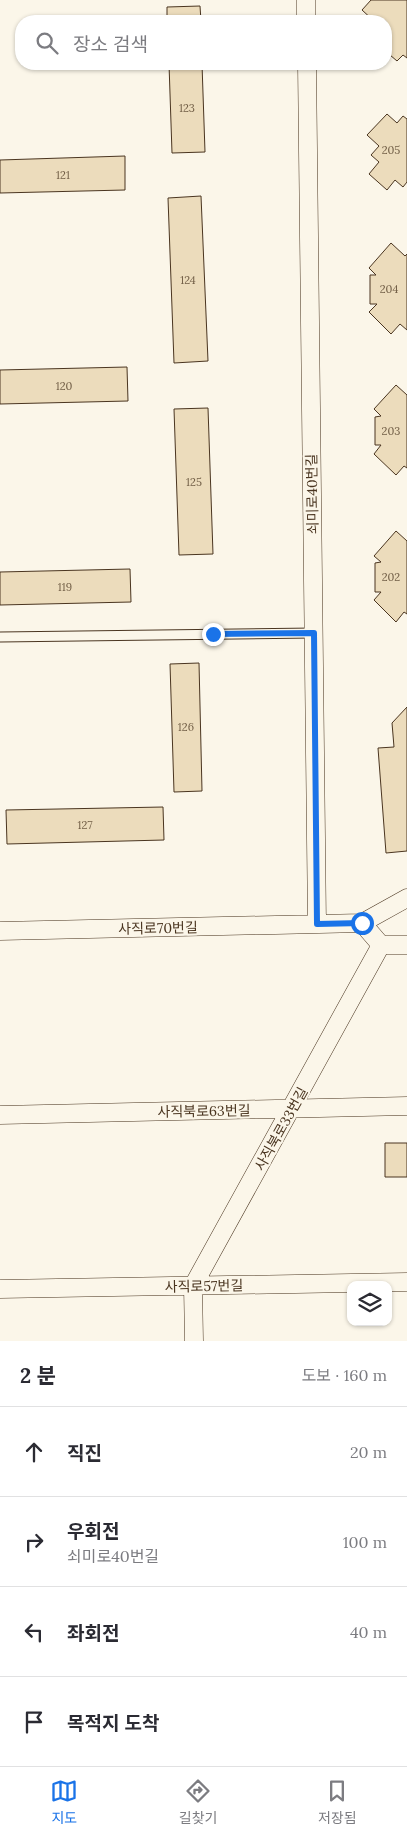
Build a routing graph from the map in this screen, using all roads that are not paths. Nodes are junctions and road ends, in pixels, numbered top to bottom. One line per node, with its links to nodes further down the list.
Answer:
1 (306, 0): 2 (street)
2 (306, 15)
3 (307, 70): 4 (street, 쇠미로40번길)
4 (314, 633): 5 (lane); 8 (street, 쇠미로40번길)
5 (0, 637)
6 (407, 898): 7 (street)
7 (362, 923): 8 (street, 사직로70번길); 10 (street)
8 (317, 924): 9 (street, 사직로70번길)
9 (0, 931)
10 (381, 945): 11 (street); 13 (street, 사직북로33번길)
11 (407, 945)
12 (407, 1106): 13 (street, 사직북로63번길)
13 (292, 1109): 14 (street, 사직북로63번길); 16 (street, 사직북로33번길)
14 (0, 1115)
15 (407, 1282): 16 (street, 사직로57번길)
16 (193, 1286): 17 (street, 사직로57번길); 18 (street)
17 (0, 1289)
18 (194, 1341)

